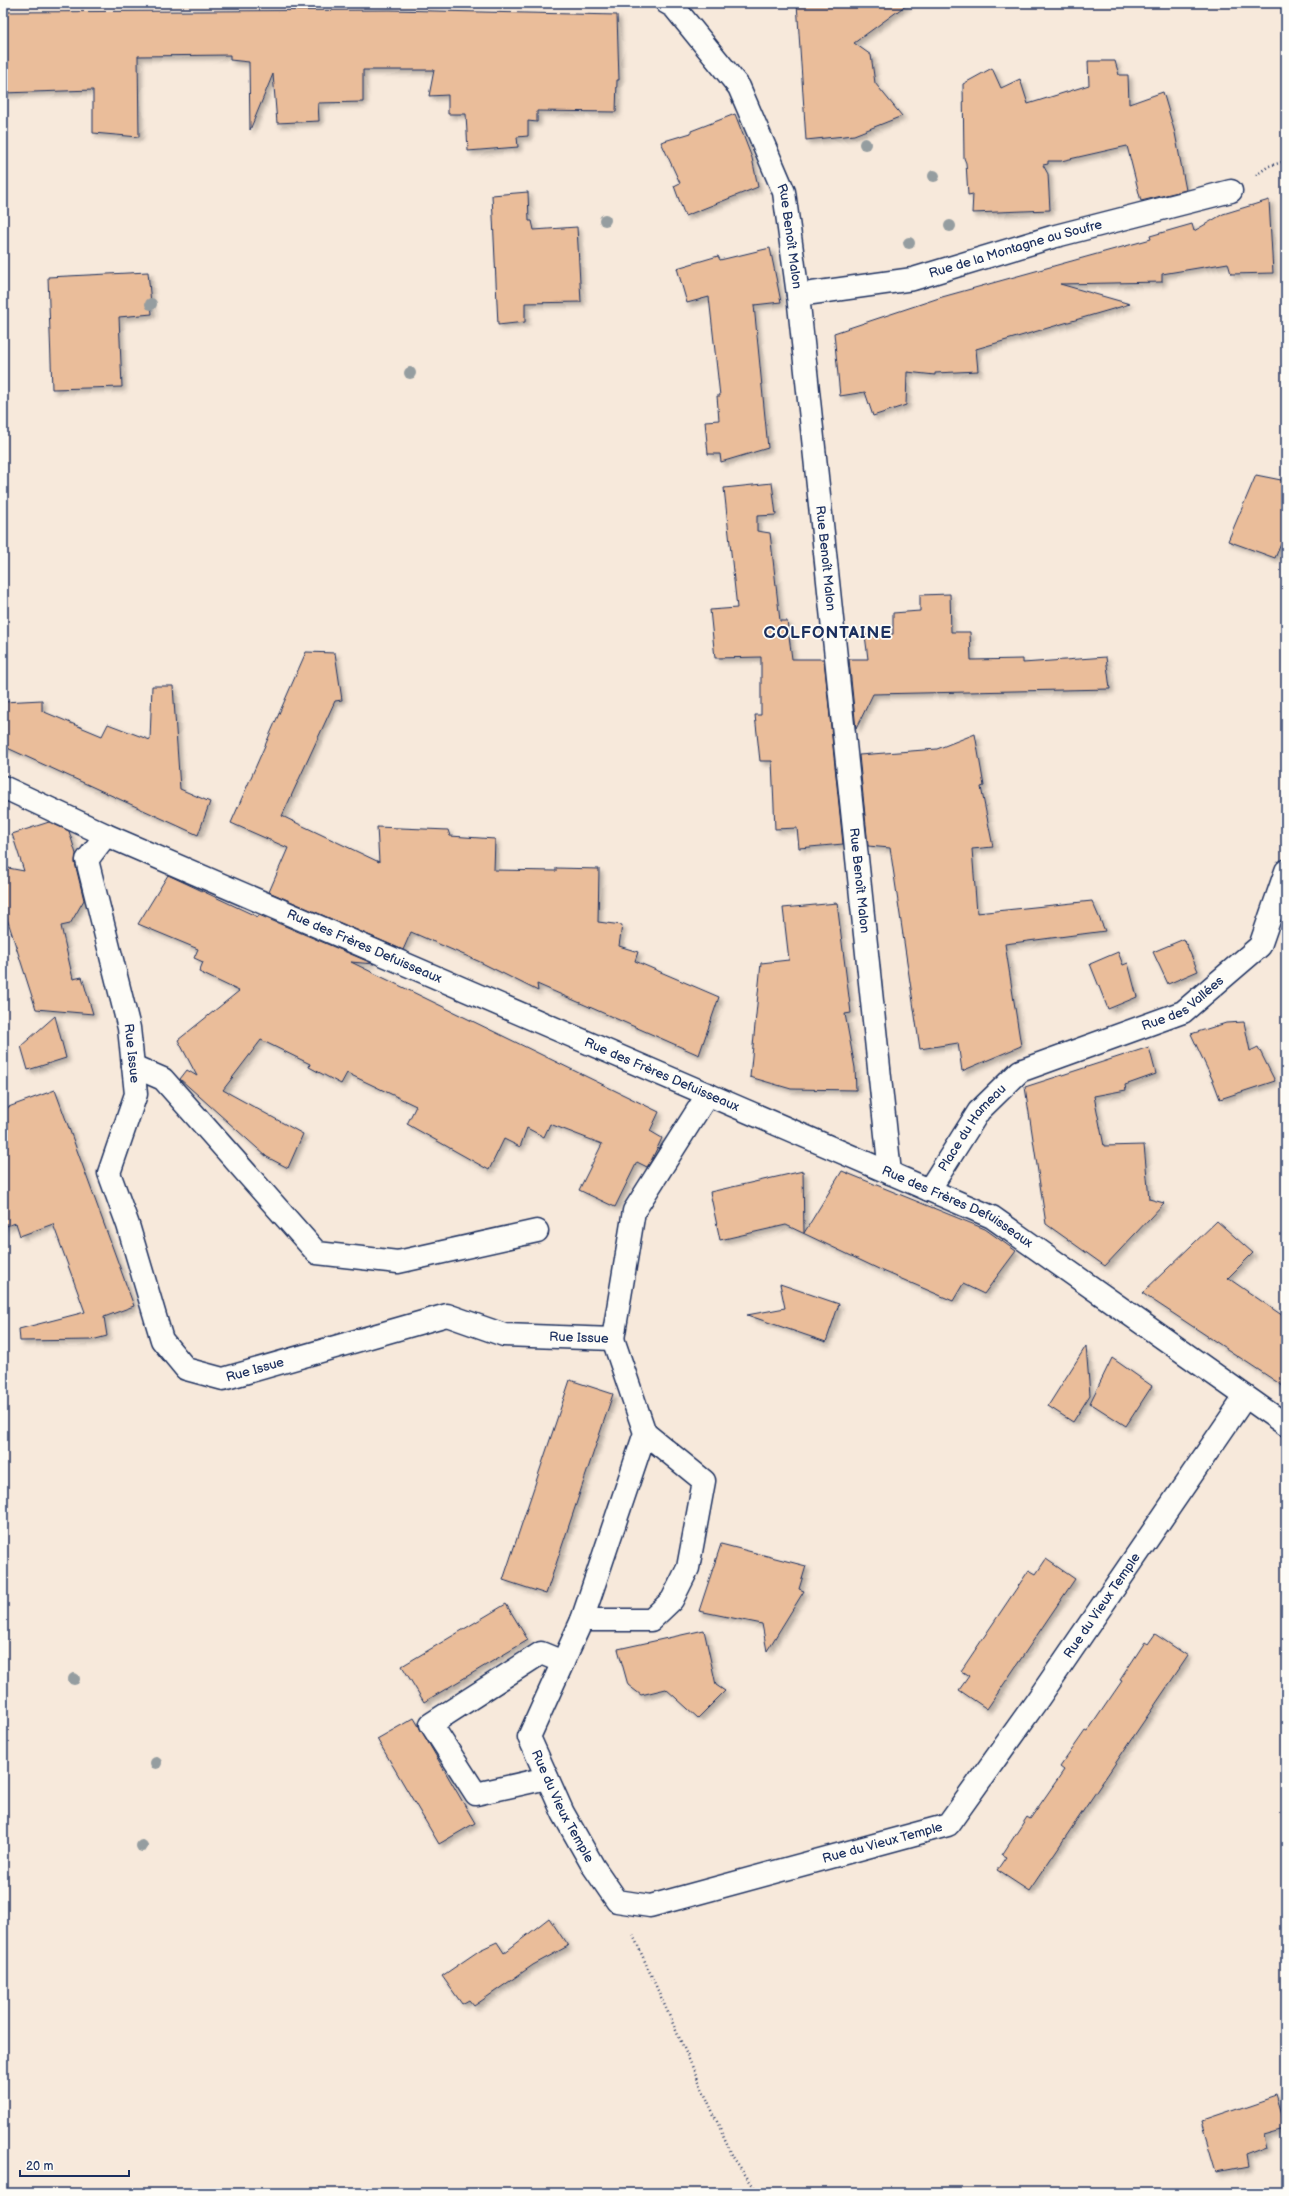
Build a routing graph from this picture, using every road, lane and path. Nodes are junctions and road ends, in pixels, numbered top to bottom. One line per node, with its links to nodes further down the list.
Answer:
1 (672, 4): 3 (street, Rue Benoît Malon)
2 (1231, 191): 3 (street, Rue de la Montagne au Soufre)
3 (798, 295): 10 (street, Rue Benoît Malon)
4 (3, 787): 5 (street, Rue des Frères Defuisseaux)
5 (106, 836): 7 (street, Rue Issue); 9 (street, Rue des Frères Defuisseaux)
6 (1286, 871): 8 (street, Rue des Vallées)
7 (133, 1066): 12 (street); 13 (street, Rue Issue)
8 (1020, 1071): 11 (street, Place du Hameau)
9 (708, 1094): 10 (street, Rue des Frères Defuisseaux); 13 (street, Rue Issue)
10 (890, 1173): 11 (street, Rue des Frères Defuisseaux)
11 (929, 1190): 14 (street, Rue des Frères Defuisseaux)
12 (537, 1231)
13 (613, 1339): 16 (street)
14 (1245, 1397): 15 (street, Rue des Frères Defuisseaux); 20 (street, Rue du Vieux Temple)
15 (1286, 1425)
16 (645, 1433): 17 (street, Rue du Vieux Temple); 17 (street)
17 (582, 1620): 18 (street, Rue du Vieux Temple)
18 (563, 1662): 19 (street, Rue du Vieux Temple); 19 (street)
19 (547, 1778): 20 (street, Rue du Vieux Temple)
20 (617, 1901): 21 (path)
21 (758, 2193)

